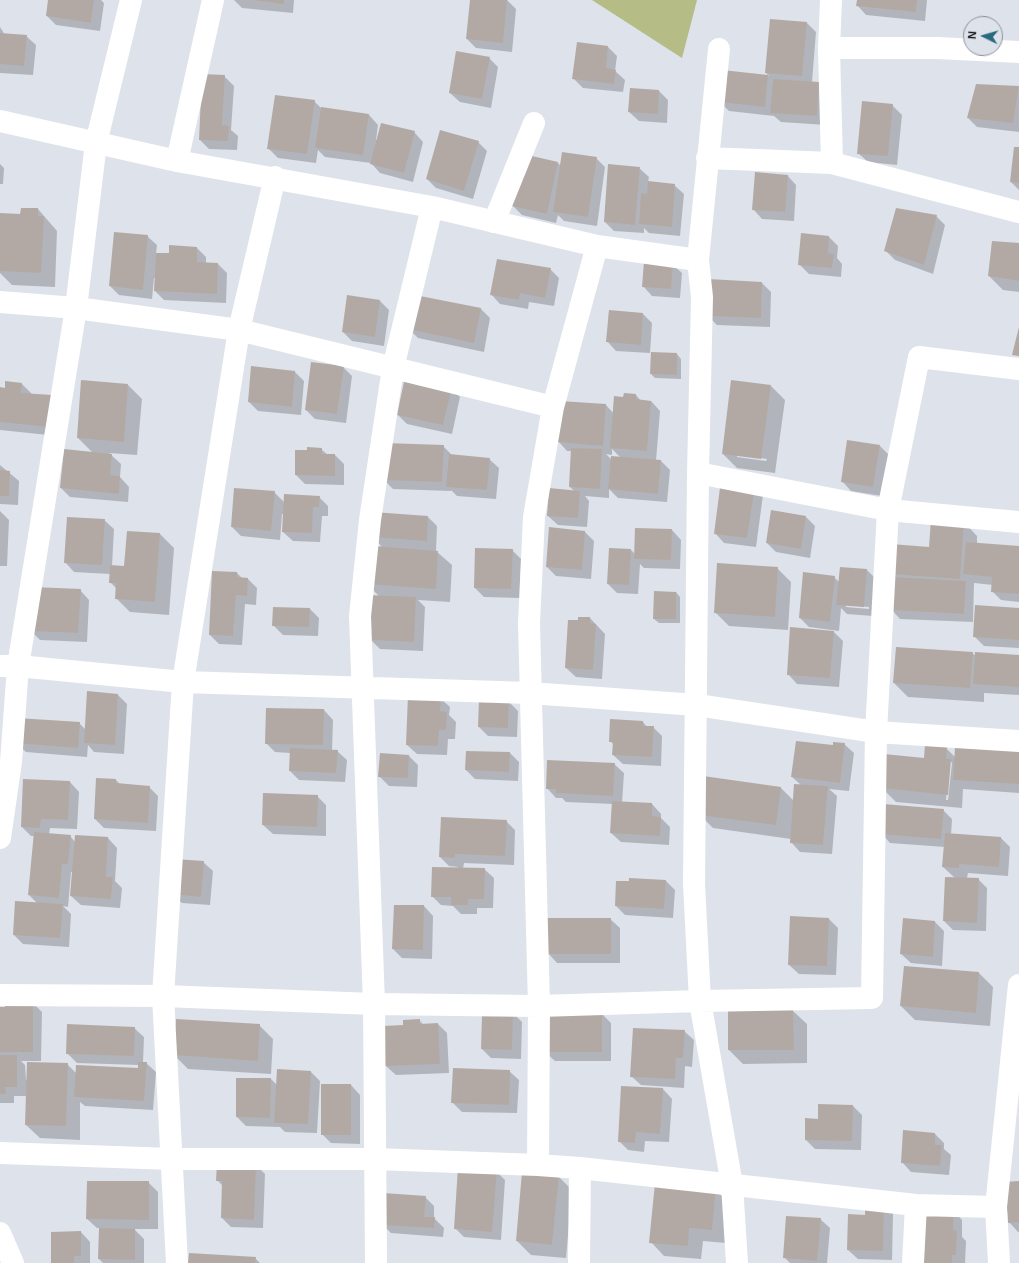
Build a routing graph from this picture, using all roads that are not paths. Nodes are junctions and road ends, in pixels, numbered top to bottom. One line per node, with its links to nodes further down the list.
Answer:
1 (131, 0): 9 (street)
2 (213, 0): 11 (street)
3 (831, 0): 4 (street)
4 (829, 48): 6 (street); 12 (street)
5 (720, 49): 10 (street)
6 (1019, 52)
7 (0, 121): 9 (street)
8 (534, 123): 16 (street)
9 (96, 143): 11 (street); 20 (street)
10 (707, 158): 12 (street); 18 (street)
11 (177, 160): 13 (street)
12 (832, 163): 15 (street)
13 (275, 177): 14 (street); 21 (street)
14 (432, 207): 16 (street); 22 (street)
15 (1019, 212)
16 (494, 222): 17 (street)
17 (597, 246): 18 (street); 24 (street)
18 (698, 260): 25 (street)
19 (0, 302): 20 (street)
20 (76, 308): 21 (street); 28 (street)
21 (239, 330): 22 (street); 29 (street)
22 (393, 368): 24 (street); 30 (street)
23 (1019, 369): 26 (street)
24 (553, 407): 31 (street)
25 (698, 473): 26 (street); 32 (street)
26 (888, 510): 27 (street); 33 (street)
27 (1019, 522)
28 (9, 666): 29 (street); 35 (street)
29 (183, 682): 30 (street); 38 (street)
30 (364, 686): 31 (street); 40 (street)
31 (530, 693): 32 (street); 41 (street)
32 (696, 705): 33 (street); 39 (street)
33 (876, 732): 34 (street); 39 (street)
34 (1019, 741)
35 (0, 838)
36 (1019, 984): 45 (street)
37 (0, 995): 38 (street)
38 (163, 996): 40 (street); 43 (street)
39 (700, 1001): 41 (street); 48 (street)
40 (374, 1004): 41 (street); 44 (street)
41 (539, 1006): 46 (street)
42 (0, 1153): 43 (street)
43 (172, 1159): 44 (street); 53 (street)
44 (375, 1159): 46 (street); 54 (street)
45 (1011, 1160): 50 (street)
46 (538, 1165): 47 (street)
47 (580, 1168): 48 (street); 55 (street)
48 (732, 1185): 49 (street); 56 (street)
49 (916, 1205): 50 (street); 57 (street)
50 (996, 1207): 58 (street)
51 (0, 1233): 52 (street)
52 (13, 1263)
53 (177, 1263)
54 (376, 1263)
55 (579, 1263)
56 (737, 1263)
57 (913, 1263)
58 (999, 1263)

